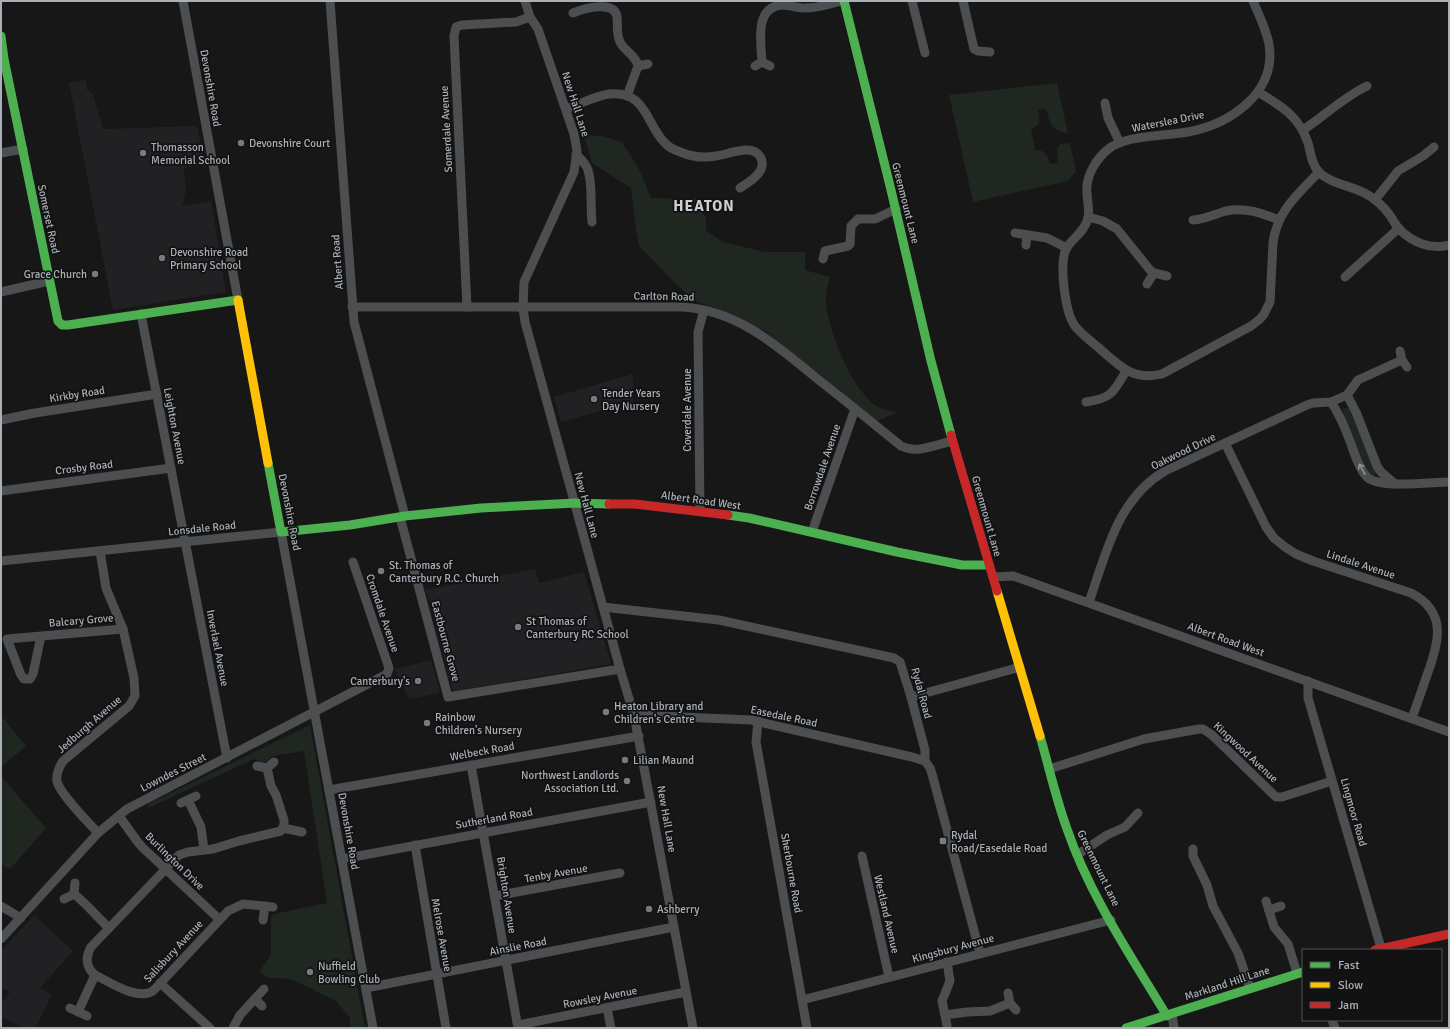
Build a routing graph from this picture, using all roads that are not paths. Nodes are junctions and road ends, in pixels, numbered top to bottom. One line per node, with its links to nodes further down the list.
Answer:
1 (183, 1): 50 (street, Devonshire Road)
2 (330, 1): 53 (street, Albert Road)
3 (526, 1): 10 (street, New Hall Lane)
4 (842, 1): 17 (street); 32 (street, Greenmount Lane)
5 (912, 1): 14 (street)
6 (963, 1): 13 (street)
7 (1253, 1): 19 (street, Waterslea Drive)
8 (582, 5): 9 (street); 15 (street)
9 (573, 13)
10 (530, 17): 22 (street, New Hall Lane); 54 (street, Somerdale Avenue)
11 (1, 36): 12 (street, Somerset Road)
12 (2, 49): 26 (street, Somerset Road)
13 (990, 52)
14 (925, 53)
15 (636, 62): 16 (street); 20 (street)
16 (648, 64)
17 (762, 65)
18 (1367, 86): 23 (street)
19 (1258, 92): 23 (street); 24 (street, Waterslea Drive)
20 (627, 96): 22 (street); 30 (street)
21 (1105, 103): 24 (street, Waterslea Drive)
22 (566, 109): 28 (street, New Hall Lane)
23 (1302, 130): 29 (street)
24 (1120, 143): 33 (street, Waterslea Drive)
25 (1434, 147): 31 (street)
26 (22, 150): 27 (street); 47 (street, Somerset Road)
27 (1, 153)
28 (576, 154): 36 (street); 55 (street, New Hall Lane)
29 (1319, 172): 31 (street); 35 (street)
30 (740, 188)
31 (1375, 200): 37 (street)
32 (896, 209): 43 (street); 66 (street, Greenmount Lane)
33 (1088, 217): 42 (street); 44 (street)
34 (1193, 220): 35 (street)
35 (1279, 220): 51 (street)
36 (592, 222)
37 (1399, 228): 41 (street); 46 (street)
38 (1015, 233): 39 (street)
39 (1027, 234): 40 (street); 42 (street)
40 (1026, 245)
41 (1449, 245)
42 (1067, 248): 59 (street)
43 (823, 259)
44 (1154, 273): 45 (street); 48 (street)
45 (1167, 276)
46 (1345, 277)
47 (49, 281): 49 (street); 57 (street, Somerset Road)
48 (1147, 284)
49 (1, 292)
50 (238, 300): 57 (street, Somerset Road); 75 (street, Devonshire Road)
51 (1270, 302): 52 (street); 59 (street)
52 (1280, 304)
53 (352, 307): 54 (street, Carlton Road); 74 (street, Albert Road)
54 (467, 307): 55 (street, Carlton Road)
55 (523, 308): 56 (street, Carlton Road); 72 (street, New Hall Lane)
56 (704, 310): 64 (street, Carlton Road); 73 (street, Coverdale Avenue)
57 (141, 314): 60 (street, Leighton Avenue)
58 (1400, 350): 61 (street)
59 (1126, 371): 62 (street)
60 (157, 394): 65 (street, Kirkby Road); 68 (street, Leighton Avenue)
61 (1348, 395): 63 (street, Oakwood Drive); 70 (street)
62 (1086, 402)
63 (1331, 402): 67 (street, Oakwood Drive); 70 (street, one-way to 63)
64 (855, 409): 66 (street, Carlton Road); 76 (street, Borrowdale Avenue)
65 (1, 420)
66 (952, 440): 81 (street, Greenmount Lane)
67 (1226, 443): 83 (street, Oakwood Drive); 94 (street, Lindale Avenue)
68 (171, 468): 71 (street, Crosby Road); 77 (street, Leighton Avenue)
69 (1449, 482): 70 (street)
70 (1395, 484)
71 (1, 491)
72 (575, 503): 73 (street, Albert Road West); 74 (street, Albert Road West); 84 (street, New Hall Lane)
73 (700, 511): 76 (street, Albert Road West)
74 (402, 516): 75 (street, Lonsdale Road); 88 (street, Eastbourne Grove)
75 (281, 532): 77 (street, Lonsdale Road); 92 (street, Devonshire Road)
76 (812, 532): 81 (street, Albert Road West)
77 (185, 542): 78 (street, Lonsdale Road); 98 (street, Inverlael Avenue)
78 (100, 551): 79 (street, Lonsdale Road); 85 (street, Jedburgh Avenue)
79 (1, 561)
80 (353, 562): 89 (street, Cromdale Avenue)
81 (989, 565): 82 (street, Greenmount Lane)
82 (993, 576): 83 (street, Albert Road West); 87 (street, Greenmount Lane)
83 (1089, 602): 90 (street, Albert Road West)
84 (603, 607): 88 (street, New Hall Lane); 91 (street, Rydal Road)
85 (123, 629): 86 (street, Balcary Grove); 112 (street, Jedburgh Avenue)
86 (41, 636): 86 (street, Balcary Grove)
87 (1020, 666): 91 (street); 102 (street, Greenmount Lane)
88 (620, 669): 93 (street, New Hall Lane)
89 (389, 672): 92 (street, Lowndes Street)
90 (1308, 681): 94 (street, Albert Road West); 103 (street, Lingmoor Road)
91 (911, 698): 99 (street, Rydal Road)
92 (315, 711): 98 (street, Lowndes Street); 104 (street, Devonshire Road)
93 (634, 715): 95 (street, Easedale Road); 97 (street, New Hall Lane)
94 (1412, 718): 96 (street, Albert Road West)
95 (758, 721): 99 (street, Easedale Road); 150 (street, Sherbourne Road)
96 (1449, 732)
97 (639, 736): 100 (street, Welbeck Road); 106 (street, New Hall Lane)
98 (227, 758): 108 (street, Lowndes Street)
99 (925, 761): 136 (street, Rydal Road)
100 (471, 765): 104 (street, Welbeck Road); 111 (street, Brighton Avenue)
101 (257, 766): 109 (street)
102 (1049, 769): 103 (street, Kingwood Avenue); 116 (street, Greenmount Lane)
103 (1332, 781): 135 (street, Lingmoor Road)
104 (329, 790): 118 (street, Devonshire Road)
105 (188, 800): 114 (street)
106 (651, 802): 111 (street, Sutherland Road); 131 (street, New Hall Lane)
107 (1138, 813): 116 (street)
108 (119, 816): 112 (street, Lowndes Street); 119 (street, Burlington Drive)
109 (283, 828): 110 (street); 114 (street)
110 (302, 832)
111 (484, 832): 113 (street, Sutherland Road); 123 (street, Brighton Avenue)
112 (98, 834): 127 (street, Lowndes Street)
113 (415, 845): 118 (street, Sutherland Road); 140 (street, Melrose Avenue)
114 (204, 850): 119 (street)
115 (1193, 850): 145 (street)
116 (1077, 855): 130 (street, Greenmount Lane)
117 (862, 856): 142 (street, Westland Avenue)
118 (342, 859): 144 (street, Devonshire Road)
119 (164, 869): 128 (street, Burlington Drive); 132 (street)
120 (620, 873): 123 (street, Tenby Avenue)
121 (75, 883): 122 (street)
122 (74, 894): 124 (street); 132 (street)
123 (495, 896): 137 (street, Brighton Avenue)
124 (64, 899)
125 (1, 906): 127 (street)
126 (1281, 906): 139 (street)
127 (21, 918): 134 (street, Lowndes Street)
128 (219, 919): 129 (street, Salisbury Avenue); 143 (street, Salisbury Avenue)
129 (263, 920)
130 (1111, 920): 136 (street, Kingsbury Avenue); 155 (street, Greenmount Lane)
131 (674, 927): 137 (street, Ainslie Road); 147 (street, New Hall Lane)
132 (109, 928): 141 (street)
133 (1449, 934): 135 (street)
134 (1, 939)
135 (1378, 949)
136 (980, 953): 138 (street, Kingsbury Avenue)
137 (505, 961): 140 (street, Ainslie Road); 157 (street, Brighton Avenue)
138 (947, 962): 142 (street, Kingsbury Avenue); 154 (street)
139 (1300, 972): 145 (street, Markland Hill Lane)
140 (436, 974): 144 (street, Ainslie Road); 161 (street, Melrose Avenue)
141 (95, 975): 143 (street, Salisbury Avenue); 153 (street)
142 (889, 977): 150 (street, Kingsbury Avenue)
143 (160, 982): 158 (street)
144 (366, 988): 160 (street, Devonshire Road)
145 (1250, 988): 155 (street, Markland Hill Lane)
146 (264, 989): 149 (street)
147 (686, 992): 152 (street, Rowsley Avenue); 163 (street, New Hall Lane)
148 (1008, 993): 154 (street)
149 (255, 999): 151 (street); 159 (street)
150 (802, 1000): 164 (street, Sherbourne Road)
151 (262, 1006)
152 (607, 1008): 157 (street, Rowsley Avenue); 162 (street)
153 (78, 1012)
154 (945, 1015): 156 (street)
155 (1169, 1015): 165 (street, Markland Hill Lane); 166 (street)
156 (947, 1025)
157 (518, 1027)
158 (210, 1028)
159 (233, 1028)
160 (373, 1028)
161 (446, 1028)
162 (611, 1028)
163 (693, 1028)
164 (807, 1028)
165 (1126, 1028)
166 (1174, 1028)

